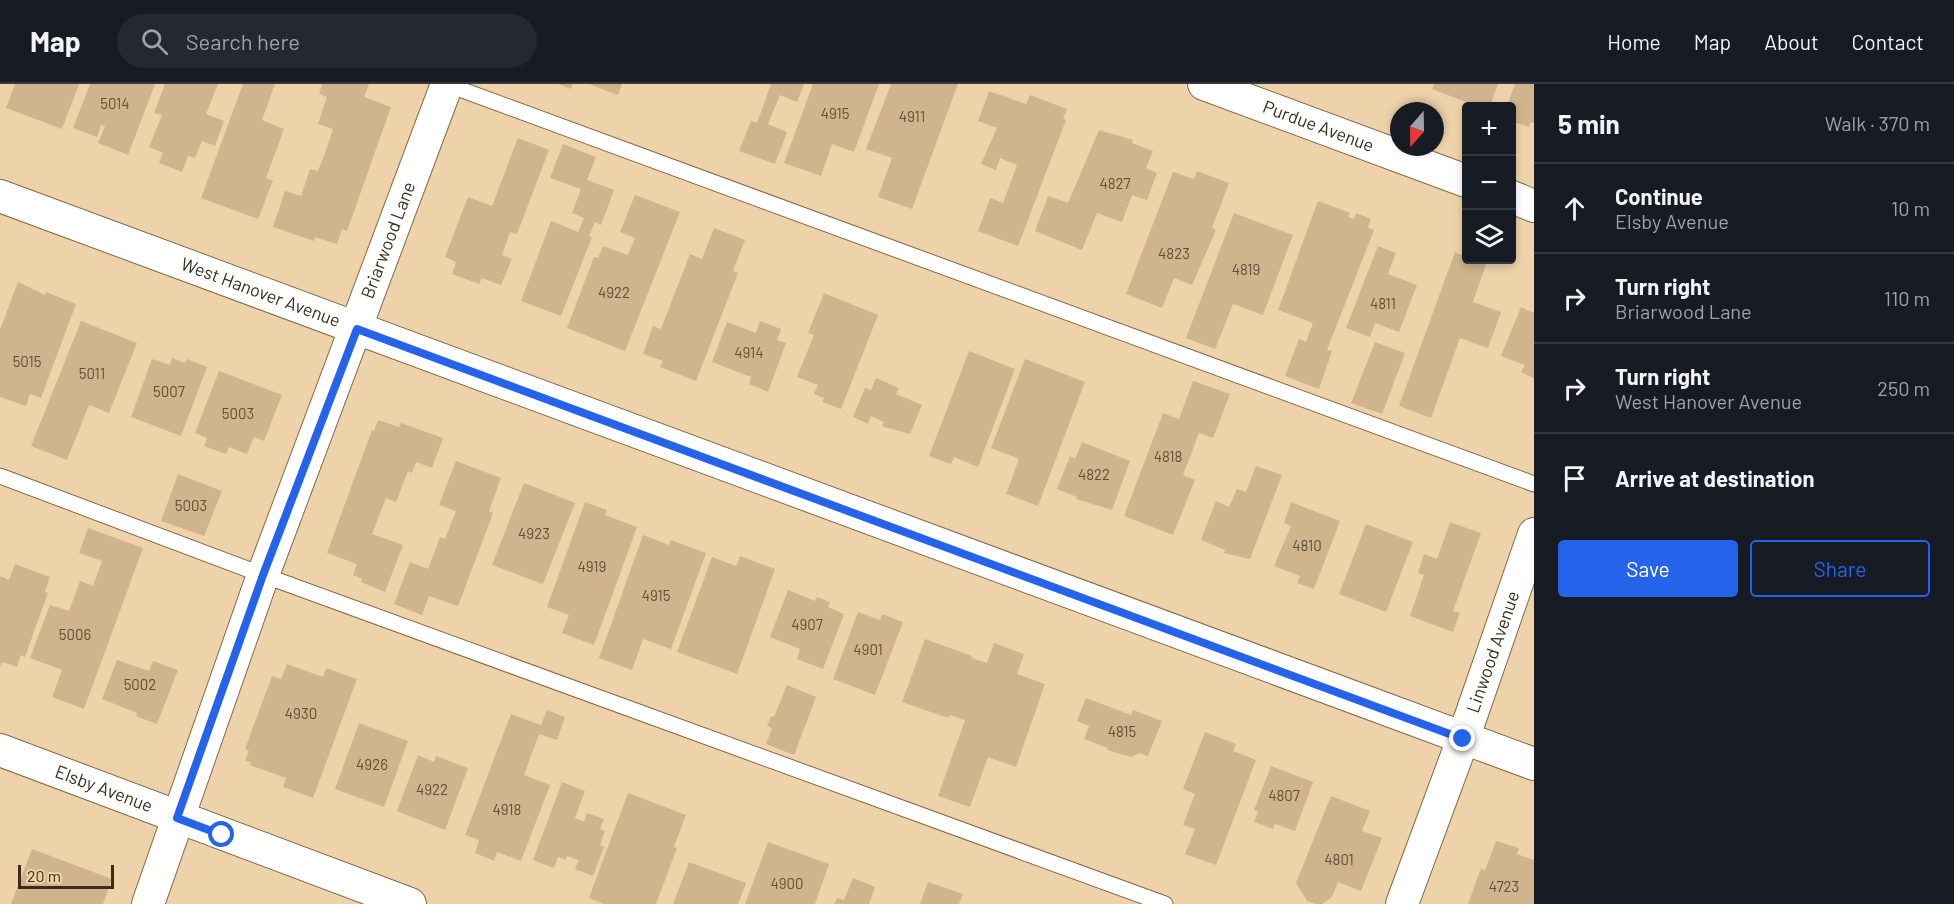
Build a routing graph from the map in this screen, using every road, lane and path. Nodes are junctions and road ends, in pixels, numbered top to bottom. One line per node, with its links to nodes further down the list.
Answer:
1 (447, 84): 7 (street, Briarwood Lane); 9 (lane)
2 (1204, 84): 3 (street, Purdue Avenue)
3 (1462, 179)
4 (0, 196): 7 (street, West Hanover Avenue)
5 (1516, 199): 6 (street)
6 (1534, 206)
7 (357, 329): 11 (street, Briarwood Lane); 12 (street, West Hanover Avenue)
8 (0, 476): 11 (lane)
9 (1534, 484)
10 (1534, 534): 12 (street, Linwood Avenue)
11 (263, 575): 15 (street, Briarwood Lane); 18 (lane)
12 (1463, 739): 14 (street, West Hanover Avenue); 19 (street, Linwood Avenue)
13 (0, 750): 15 (street, Elsby Avenue)
14 (1534, 764)
15 (177, 818): 16 (street, Briarwood Lane); 17 (street, Elsby Avenue)
16 (148, 904)
17 (410, 904)
18 (1165, 904)
19 (1402, 904)

